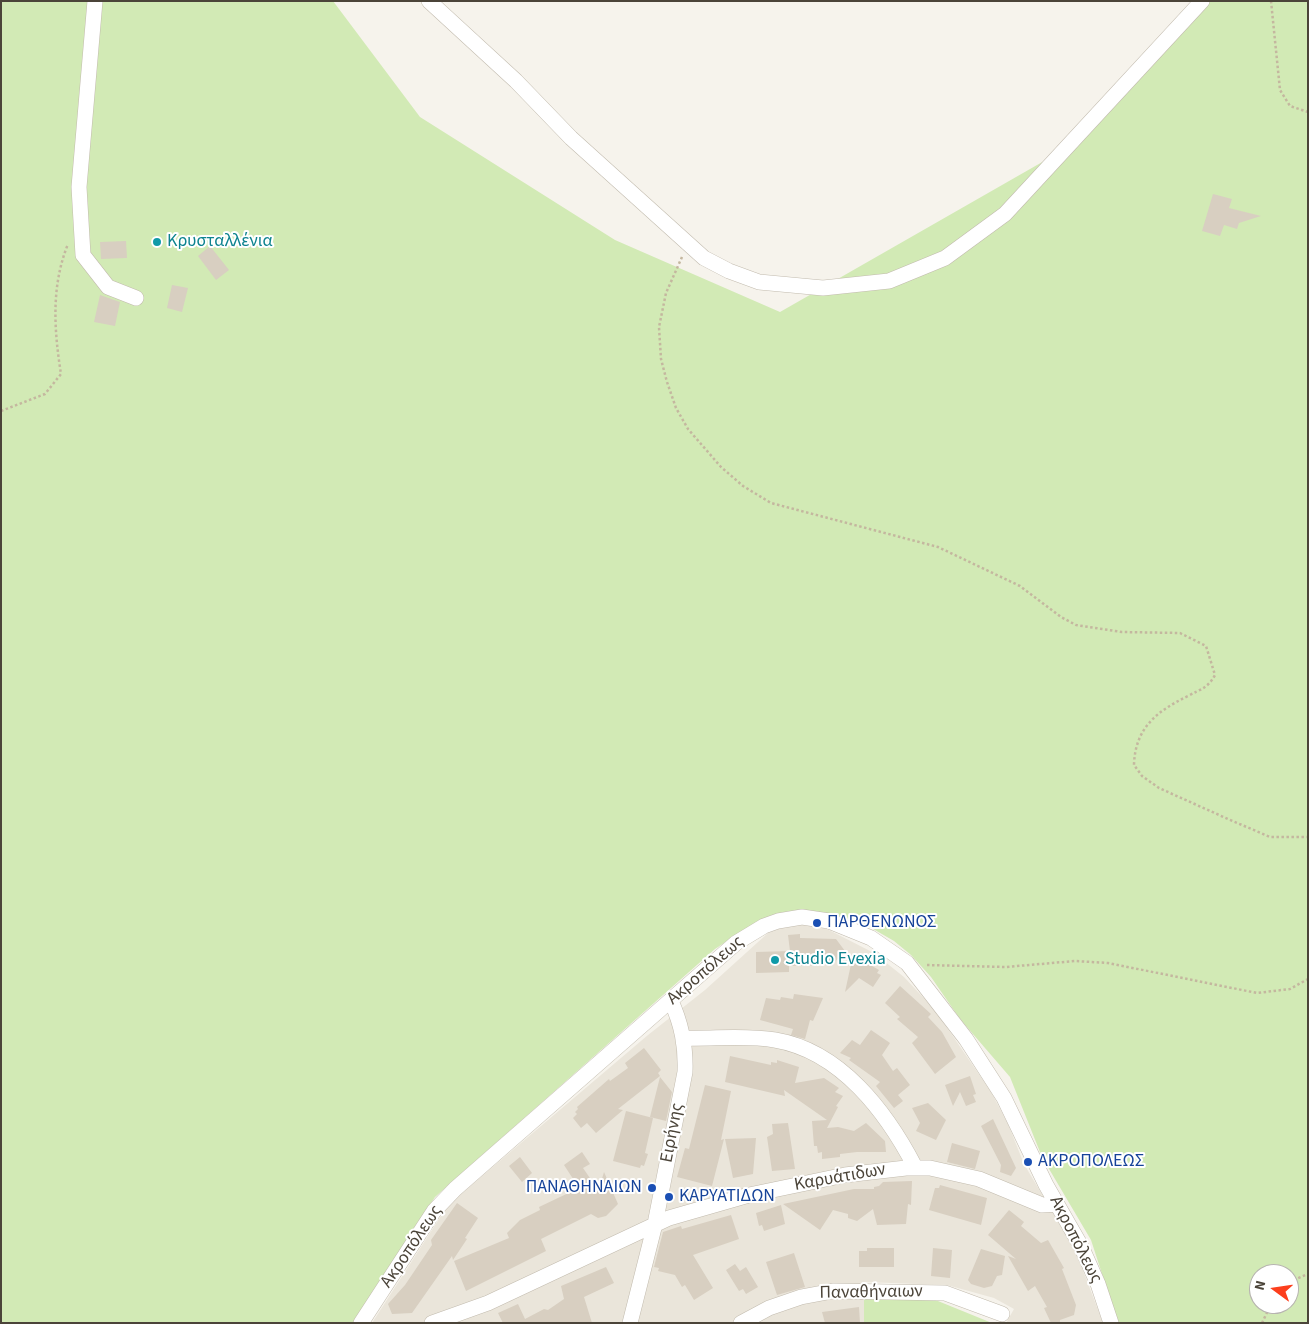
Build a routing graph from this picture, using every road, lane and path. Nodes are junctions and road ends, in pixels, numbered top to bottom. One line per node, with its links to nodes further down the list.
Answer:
1 (94, 1): 6 (street)
2 (429, 1): 7 (street)
3 (1202, 1): 7 (street)
4 (1271, 1): 5 (path)
5 (1308, 112)
6 (81, 225): 8 (street); 9 (path)
7 (687, 245): 10 (path)
8 (136, 298)
9 (1, 411)
10 (1308, 837)
11 (911, 967): 12 (path); 13 (street, Ακροπόλεως); 16 (street, Ακροπόλεως)
12 (1308, 979)
13 (671, 1001): 14 (street, Ειρήνης); 19 (street, Ακροπόλεως)
14 (684, 1038): 15 (street); 17 (street, Ειρήνης)
15 (915, 1167): 16 (street, Καρυάτιδων); 17 (street, Καρυάτιδων)
16 (1056, 1204): 23 (street, Ακροπόλεως)
17 (654, 1224): 20 (street, Καρυάτιδων); 21 (street, Ειρήνης)
18 (1002, 1314): 22 (street, Παναθήναιων)
19 (361, 1323)
20 (432, 1323)
21 (630, 1323)
22 (741, 1323)
23 (1111, 1323)

